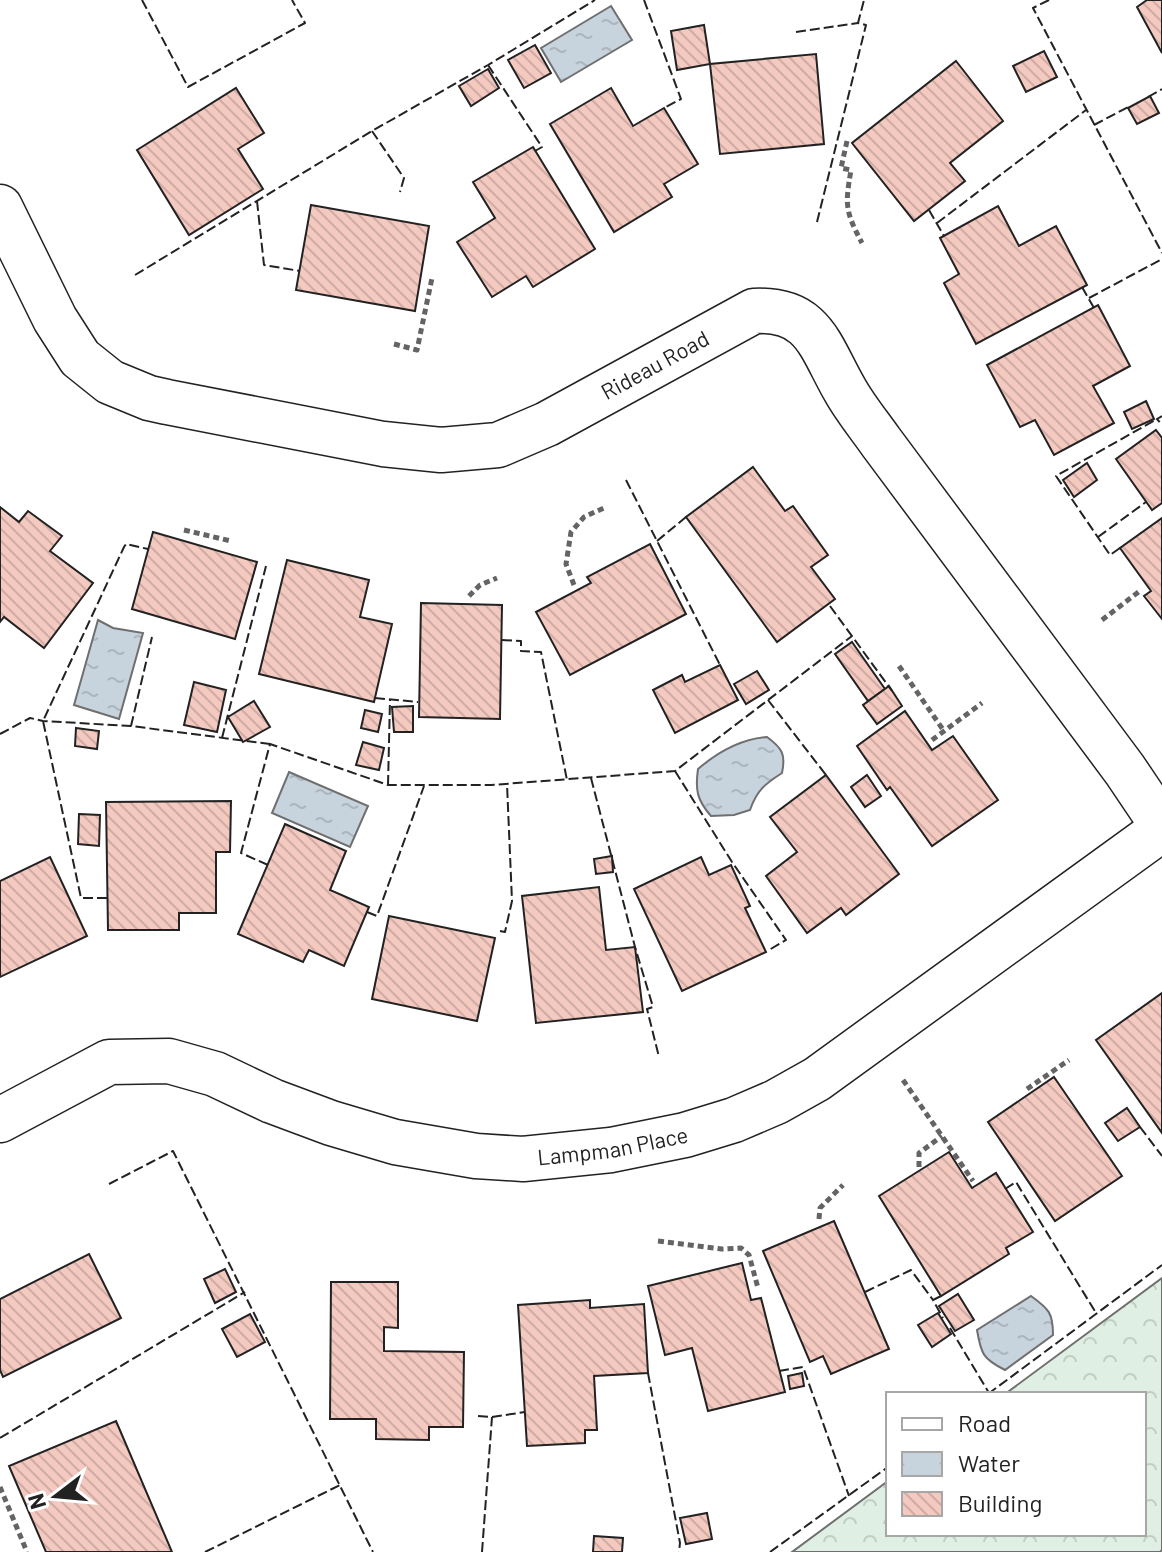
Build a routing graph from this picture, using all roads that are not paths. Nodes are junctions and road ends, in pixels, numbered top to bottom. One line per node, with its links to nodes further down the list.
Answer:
1 (0, 207): 2 (street, Rideau Road)
2 (1162, 827): 3 (street, Lampman Place)
3 (0, 1120)

